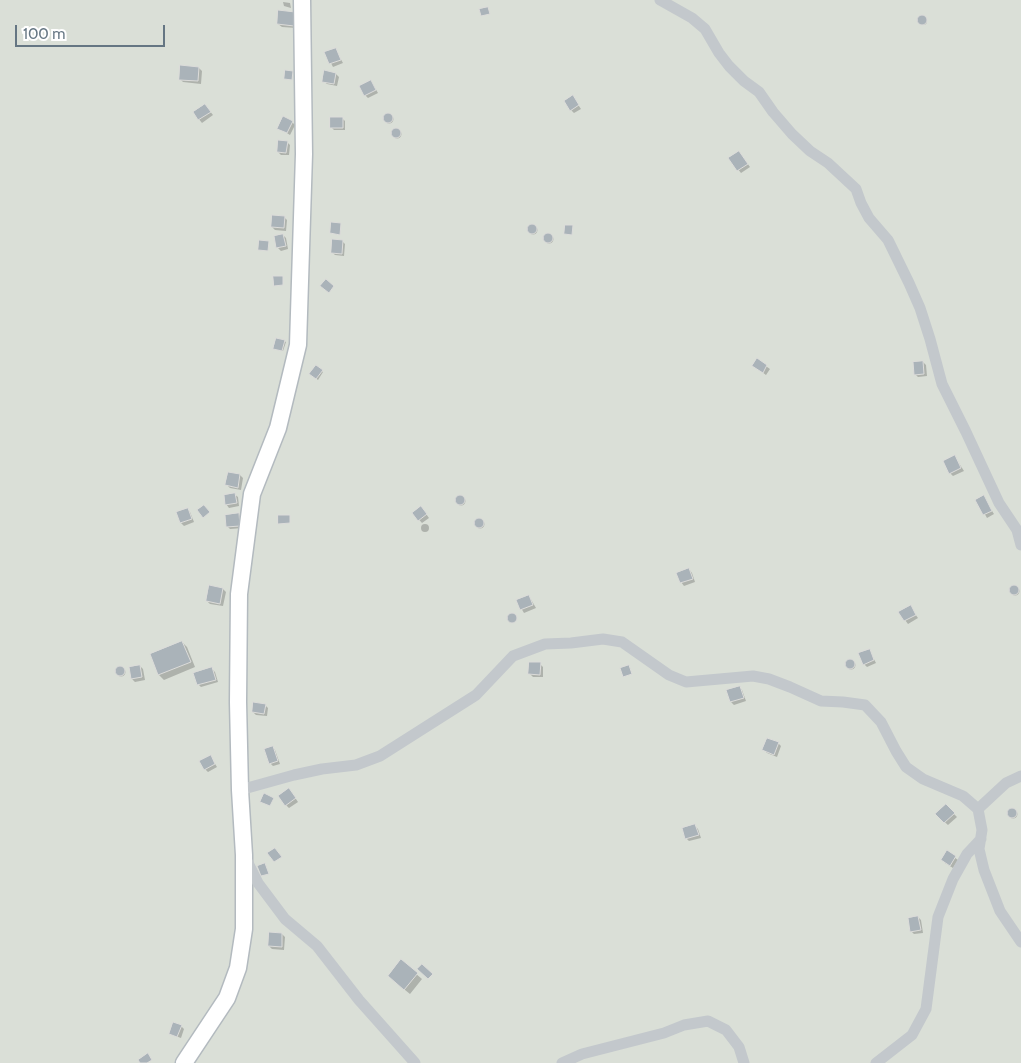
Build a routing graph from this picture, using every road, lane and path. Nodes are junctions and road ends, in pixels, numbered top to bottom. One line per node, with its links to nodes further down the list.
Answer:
1 (302, 0): 5 (street)
2 (660, 0): 3 (street)
3 (1021, 545)
4 (1021, 776): 6 (street)
5 (240, 790): 6 (street); 8 (street)
6 (978, 809): 7 (street)
7 (981, 839): 9 (street); 14 (street)
8 (244, 855): 10 (street); 11 (street)
9 (1021, 942)
10 (184, 1063)
11 (415, 1063)
12 (562, 1063): 13 (street)
13 (744, 1063)
14 (876, 1063)

